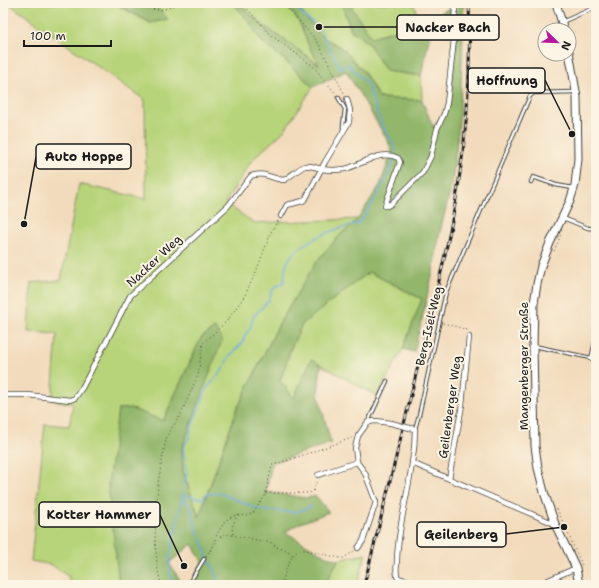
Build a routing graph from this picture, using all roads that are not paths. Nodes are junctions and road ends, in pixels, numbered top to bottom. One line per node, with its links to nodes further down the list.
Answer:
1 (456, 3): 10 (street, Nacker Weg)
2 (556, 3): 4 (main road)
3 (596, 7): 4 (lane)
4 (562, 22)
5 (573, 62): 6 (main road, Mangenberger Straße)
6 (577, 92): 12 (main road, Mangenberger Straße); 24 (lane, Berg-Isel-Weg)
7 (338, 97): 9 (lane)
8 (347, 99): 9 (street)
9 (344, 131): 10 (street)
10 (321, 169): 13 (street); 22 (street, Nacker Weg)
11 (531, 182): 12 (lane)
12 (574, 188): 14 (main road, Mangenberger Straße)
13 (281, 216)
14 (563, 218): 15 (lane); 18 (main road, Mangenberger Straße)
15 (596, 229)
16 (468, 336): 28 (street, Geilenberger Weg)
17 (596, 338): 19 (lane)
18 (533, 346): 19 (lane); 29 (main road, Mangenberger Straße)
19 (591, 359): 20 (lane)
20 (596, 359)
21 (387, 381): 23 (lane)
22 (3, 395)
23 (368, 422): 24 (street, bridge); 25 (street)
24 (415, 429): 26 (street, Berg-Isel-Weg)
25 (357, 462): 27 (street); 30 (street)
26 (412, 464): 28 (street, Geilenberger Weg); 34 (street, Berg-Isel-Weg)
27 (318, 475)
28 (450, 479): 29 (street, Geilenberger Weg)
29 (555, 524): 32 (main road, Mangenberger Straße)
30 (358, 548)
31 (204, 559): 33 (lane)
32 (579, 569): 35 (street); 36 (main road, Mangenberger Straße)
33 (188, 585)
34 (419, 585)
35 (537, 585)
36 (579, 585)

